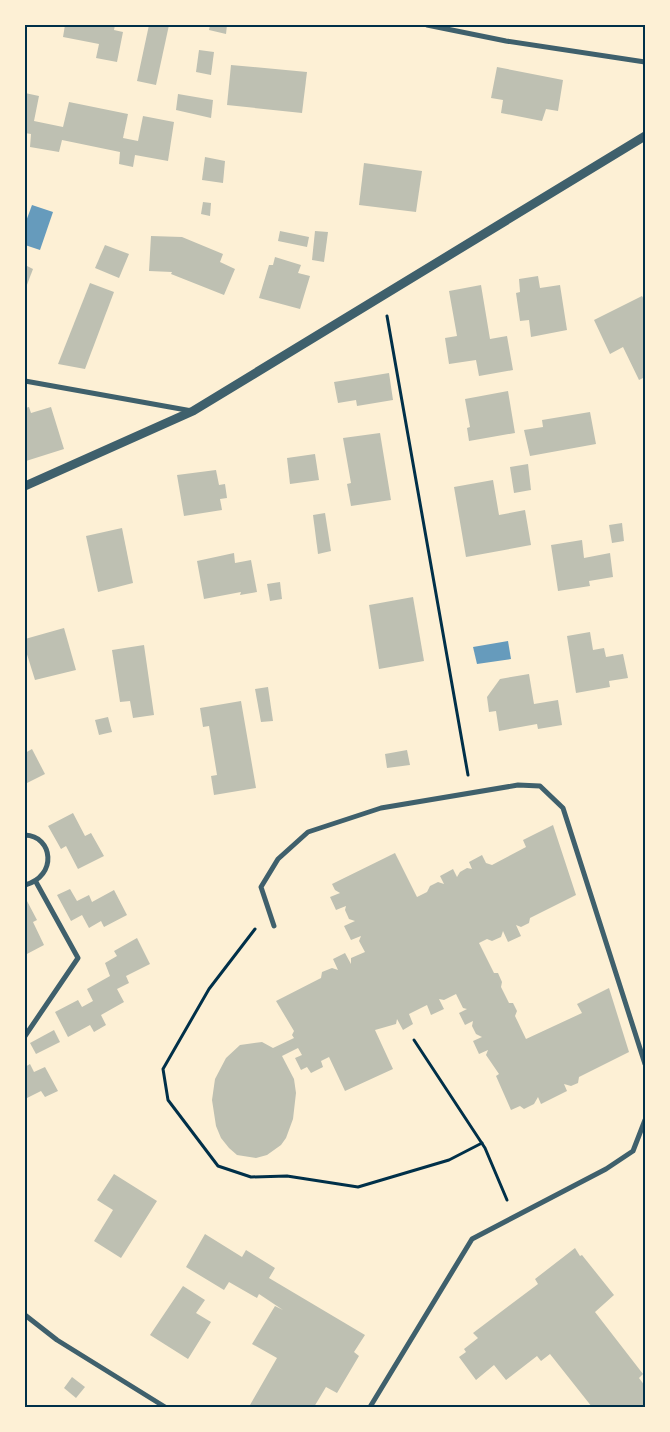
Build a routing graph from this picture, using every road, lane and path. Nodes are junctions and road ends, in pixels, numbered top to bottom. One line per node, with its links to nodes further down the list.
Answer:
1 (427, 25): 2 (street)
2 (645, 62)
3 (645, 136): 4 (street)
4 (383, 296): 6 (street); 8 (path)
5 (25, 380): 6 (street)
6 (193, 411): 7 (street)
7 (25, 486)
8 (471, 792): 12 (street); 16 (street)
9 (25, 835): 10 (street)
10 (36, 882): 11 (street); 14 (street)
11 (25, 885)
12 (269, 911): 13 (street); 18 (path)
13 (274, 926)
14 (25, 1036)
15 (414, 1040): 18 (path)
16 (645, 1064)
17 (645, 1120): 19 (street)
18 (482, 1143): 19 (path)
19 (514, 1217): 22 (street)
20 (25, 1315): 21 (street)
21 (165, 1407)
22 (370, 1407)

